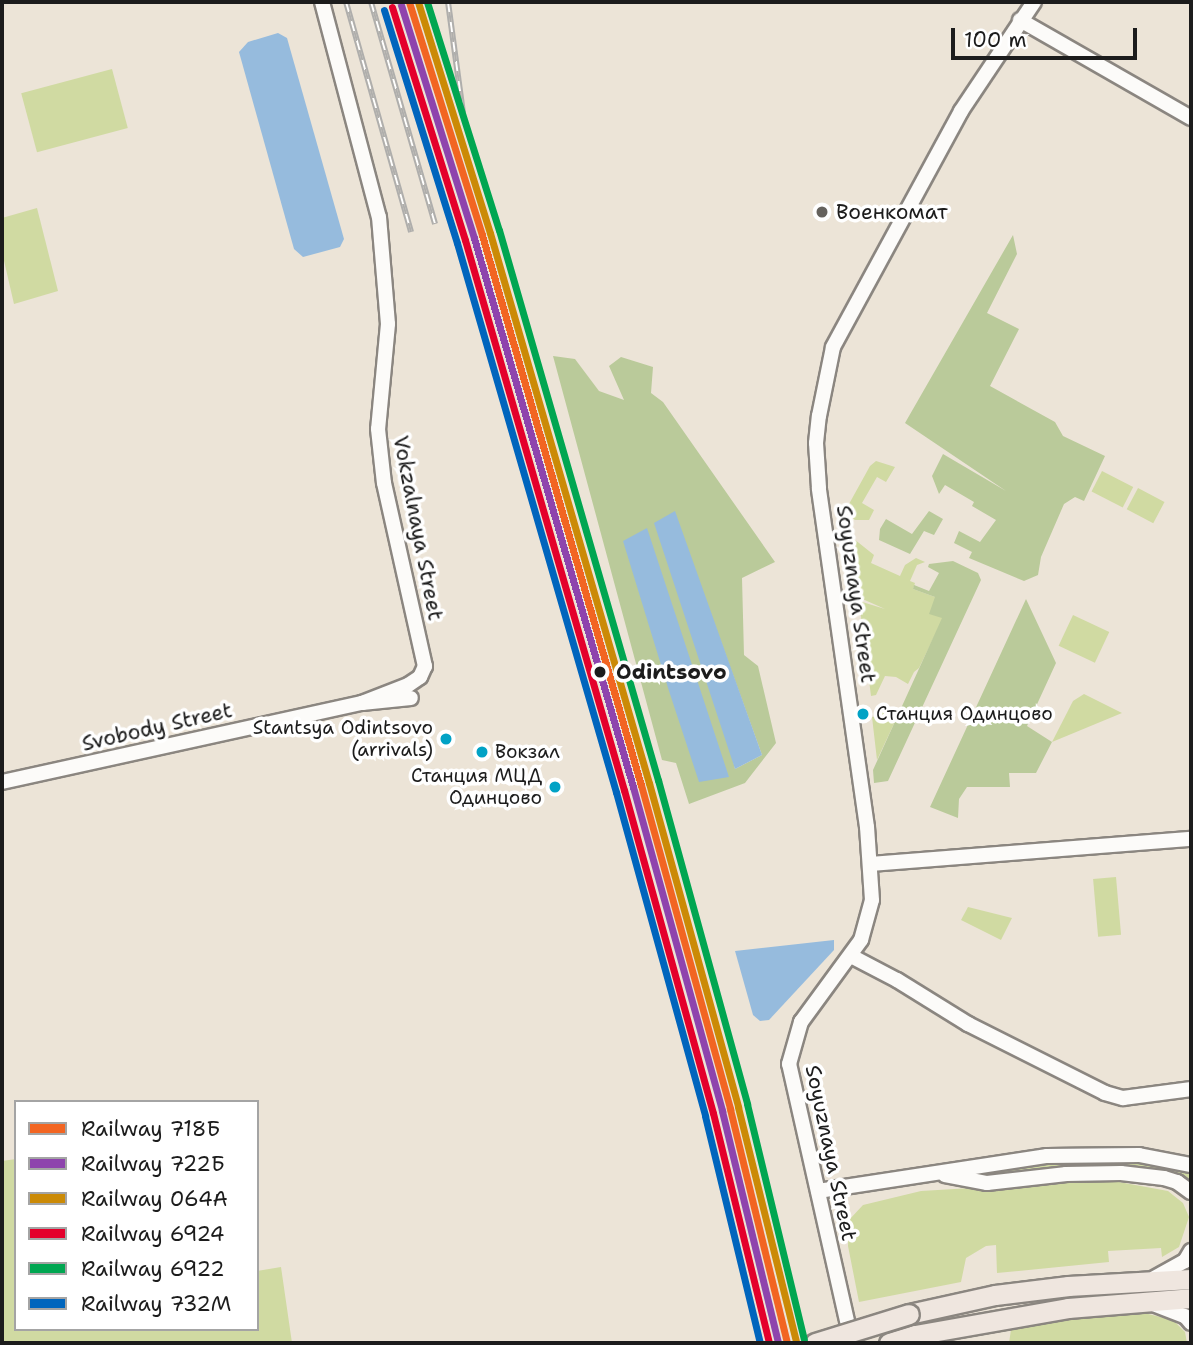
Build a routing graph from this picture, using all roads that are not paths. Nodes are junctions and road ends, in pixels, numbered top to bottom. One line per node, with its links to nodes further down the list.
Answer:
1 (322, 2): 5 (street, Vokzalnaya Street)
2 (1034, 2): 3 (street, Soyuznaya Street)
3 (1020, 20): 4 (street); 8 (street, Soyuznaya Street)
4 (1191, 118)
5 (410, 691): 6 (street, Svobody Street)
6 (2, 782)
7 (1191, 839): 8 (street)
8 (871, 863): 9 (street, Soyuznaya Street)
9 (851, 956): 10 (street); 13 (street, Soyuznaya Street)
10 (1191, 1089)
11 (1191, 1165): 12 (street)
12 (933, 1173): 13 (street); 14 (street)
13 (818, 1191): 21 (street, Soyuznaya Street)
14 (1191, 1192)
15 (1191, 1251): 17 (street)
16 (1191, 1279): 17 (main road)
17 (1143, 1291): 18 (main road); 19 (street); 20 (main road, bridge); 22 (main road)
18 (1191, 1298)
19 (1191, 1323)
20 (815, 1343)
21 (852, 1343)
22 (889, 1343)

